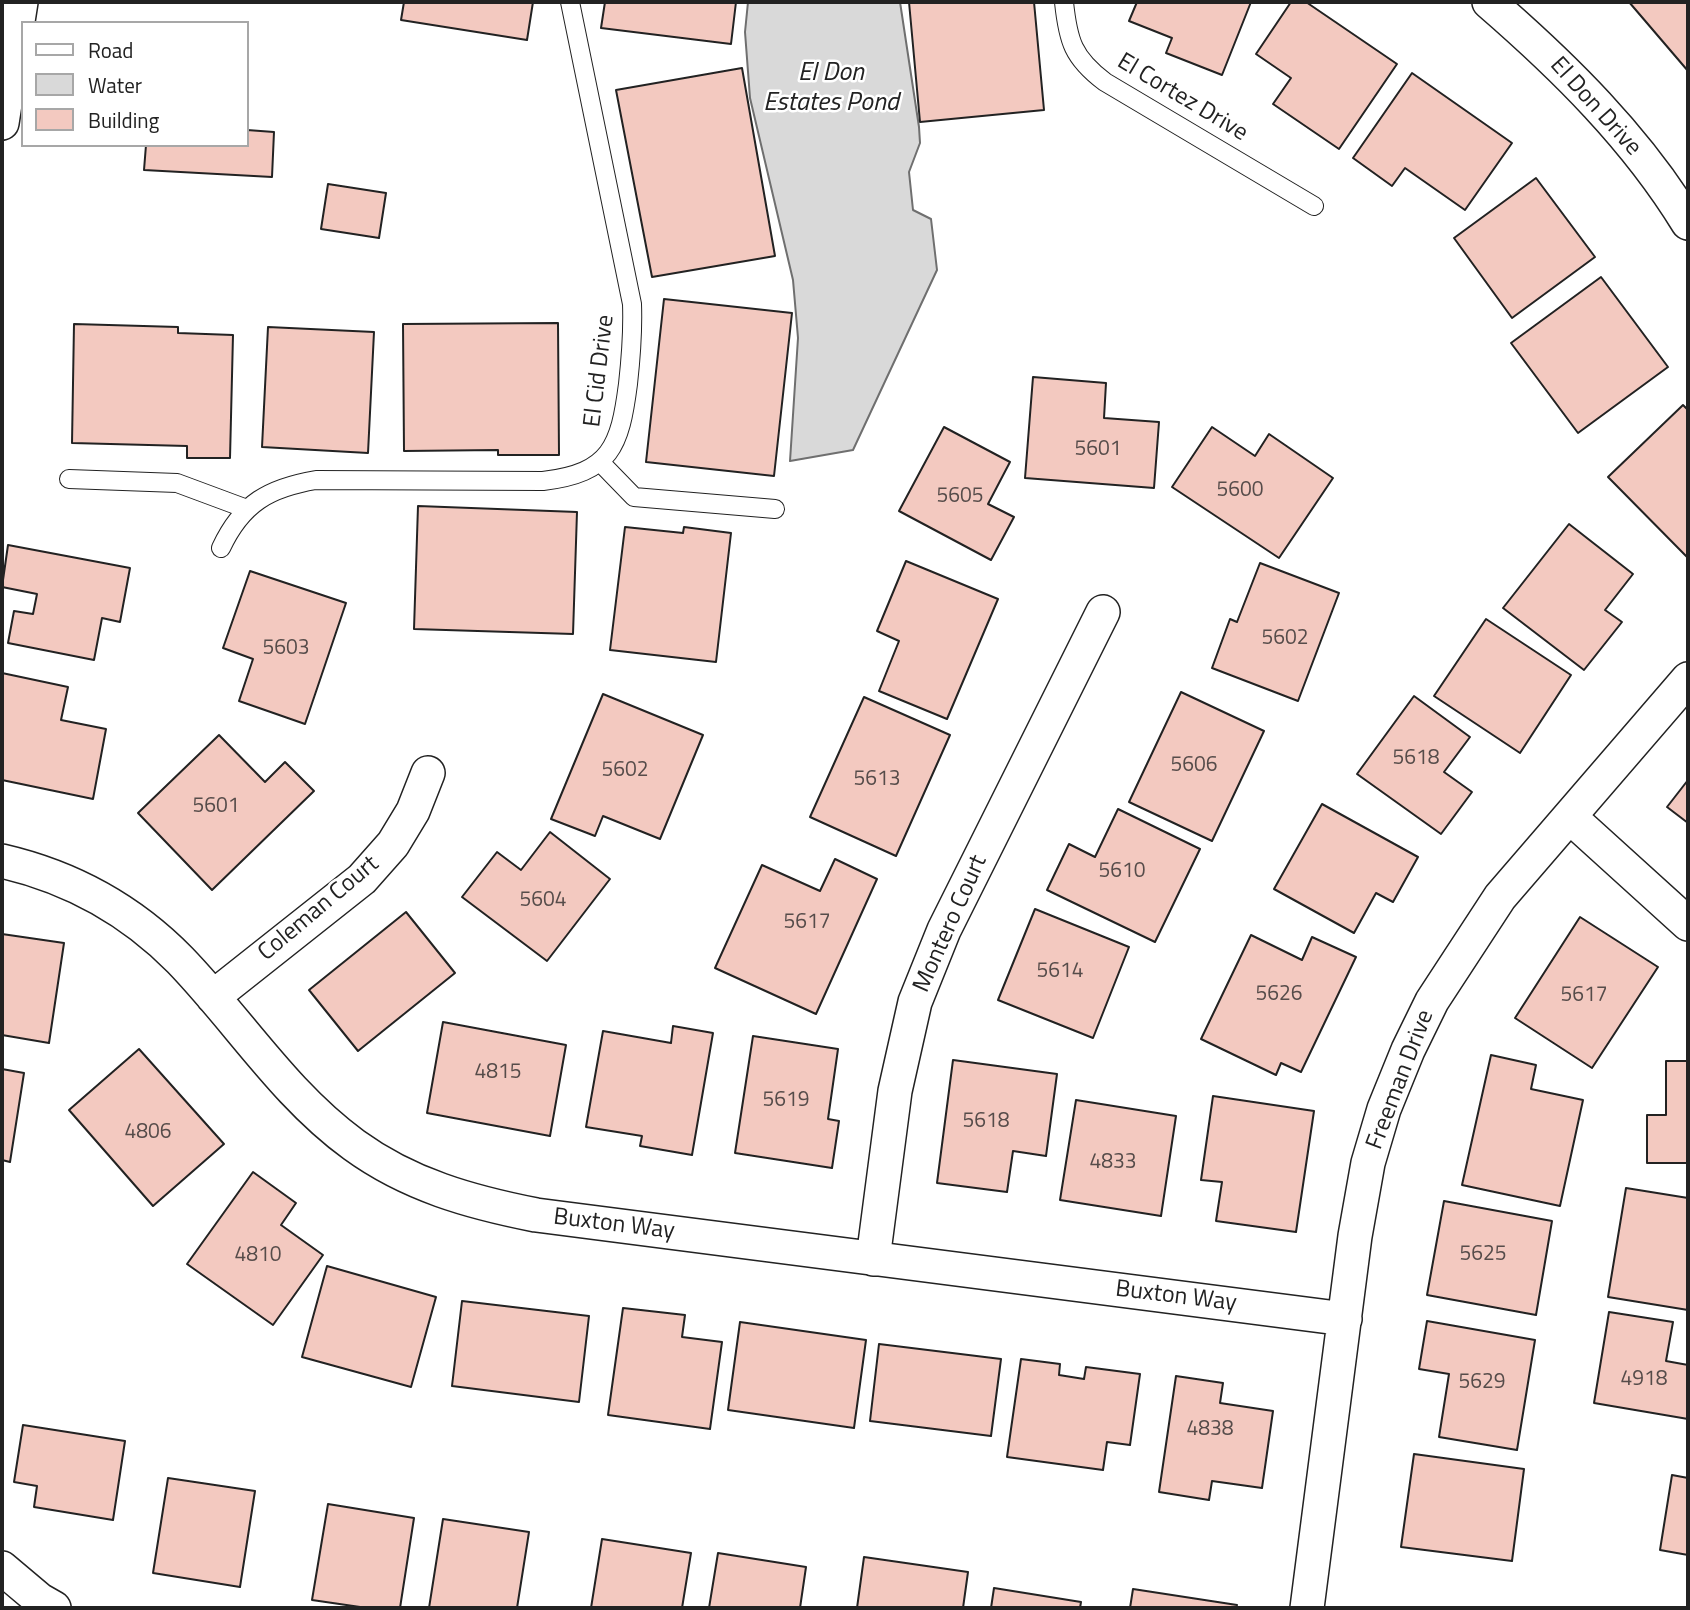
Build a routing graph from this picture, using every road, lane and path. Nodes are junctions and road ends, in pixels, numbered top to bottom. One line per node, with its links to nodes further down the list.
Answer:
1 (22, 2): 5 (street)
2 (570, 2): 8 (lane, El Cid Drive)
3 (1063, 2): 6 (lane, El Cortez Drive)
4 (1489, 2): 7 (street, El Don Drive)
5 (3, 106)
6 (1314, 206)
7 (1688, 223)
8 (600, 462): 10 (lane, El Cid Drive); 11 (lane)
9 (69, 479): 10 (lane)
10 (247, 509): 12 (lane, El Cid Drive)
11 (775, 509)
12 (221, 548)
13 (1103, 612): 20 (street, Montero Court)
14 (1688, 679): 16 (street, Freeman Drive)
15 (428, 772): 19 (street, Coleman Court)
16 (1570, 817): 18 (street); 21 (street, Freeman Drive)
17 (2, 861): 19 (street, Buxton Way)
18 (1688, 924)
19 (213, 997): 20 (street, Buxton Way)
20 (873, 1259): 21 (street, Buxton Way)
21 (1345, 1319): 24 (street, Freeman Drive)
22 (2, 1568): 23 (street)
23 (54, 1608)
24 (1307, 1608)

